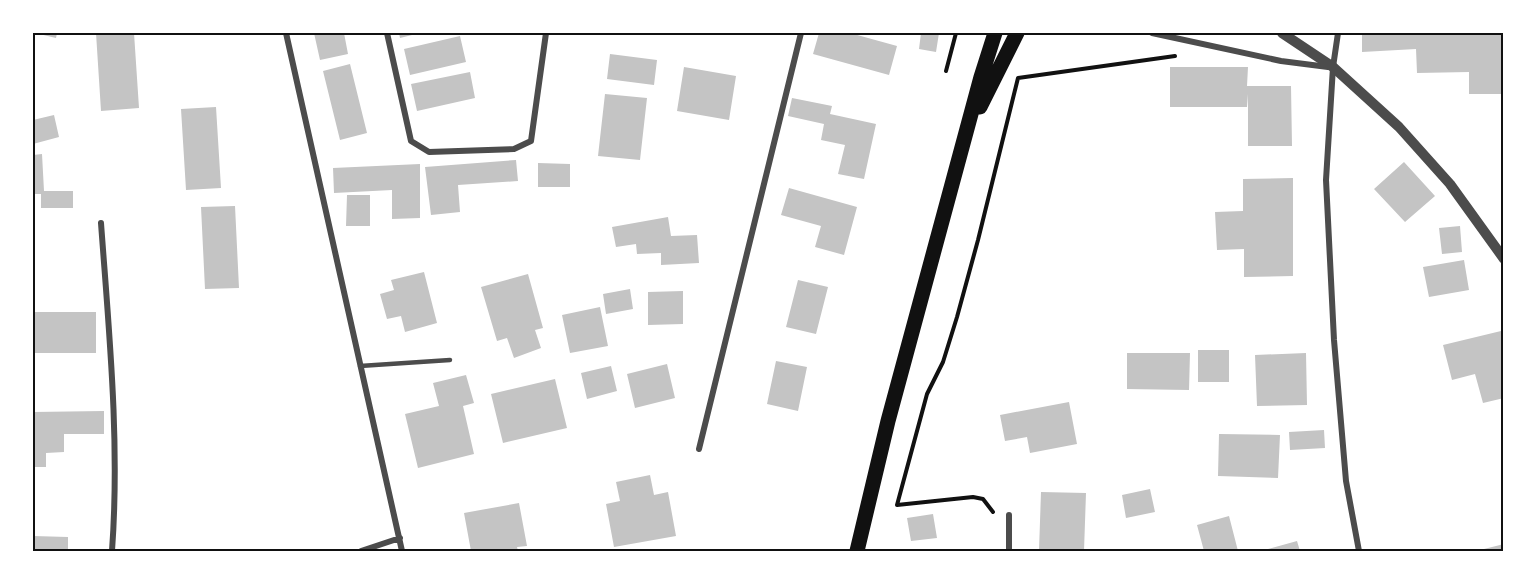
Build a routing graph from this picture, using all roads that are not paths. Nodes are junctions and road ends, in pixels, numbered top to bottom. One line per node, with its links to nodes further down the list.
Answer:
1 (286, 33): 15 (street)
2 (387, 33): 3 (street)
3 (546, 33)
4 (801, 33): 16 (street)
5 (995, 33): 11 (main road)
6 (1017, 33): 11 (main road)
7 (1152, 33): 10 (street)
8 (1282, 33): 10 (street)
9 (1338, 33): 10 (street)
10 (1333, 67): 13 (street); 24 (street)
11 (965, 137): 22 (main road)
12 (101, 223): 19 (street)
13 (1504, 259)
14 (450, 360): 15 (lane)
15 (360, 366): 18 (street)
16 (699, 448)
17 (1009, 515): 23 (street)
18 (400, 538): 20 (street); 21 (street)
19 (112, 551)
20 (361, 551)
21 (402, 551)
22 (857, 551)
23 (1009, 551)
24 (1359, 551)

